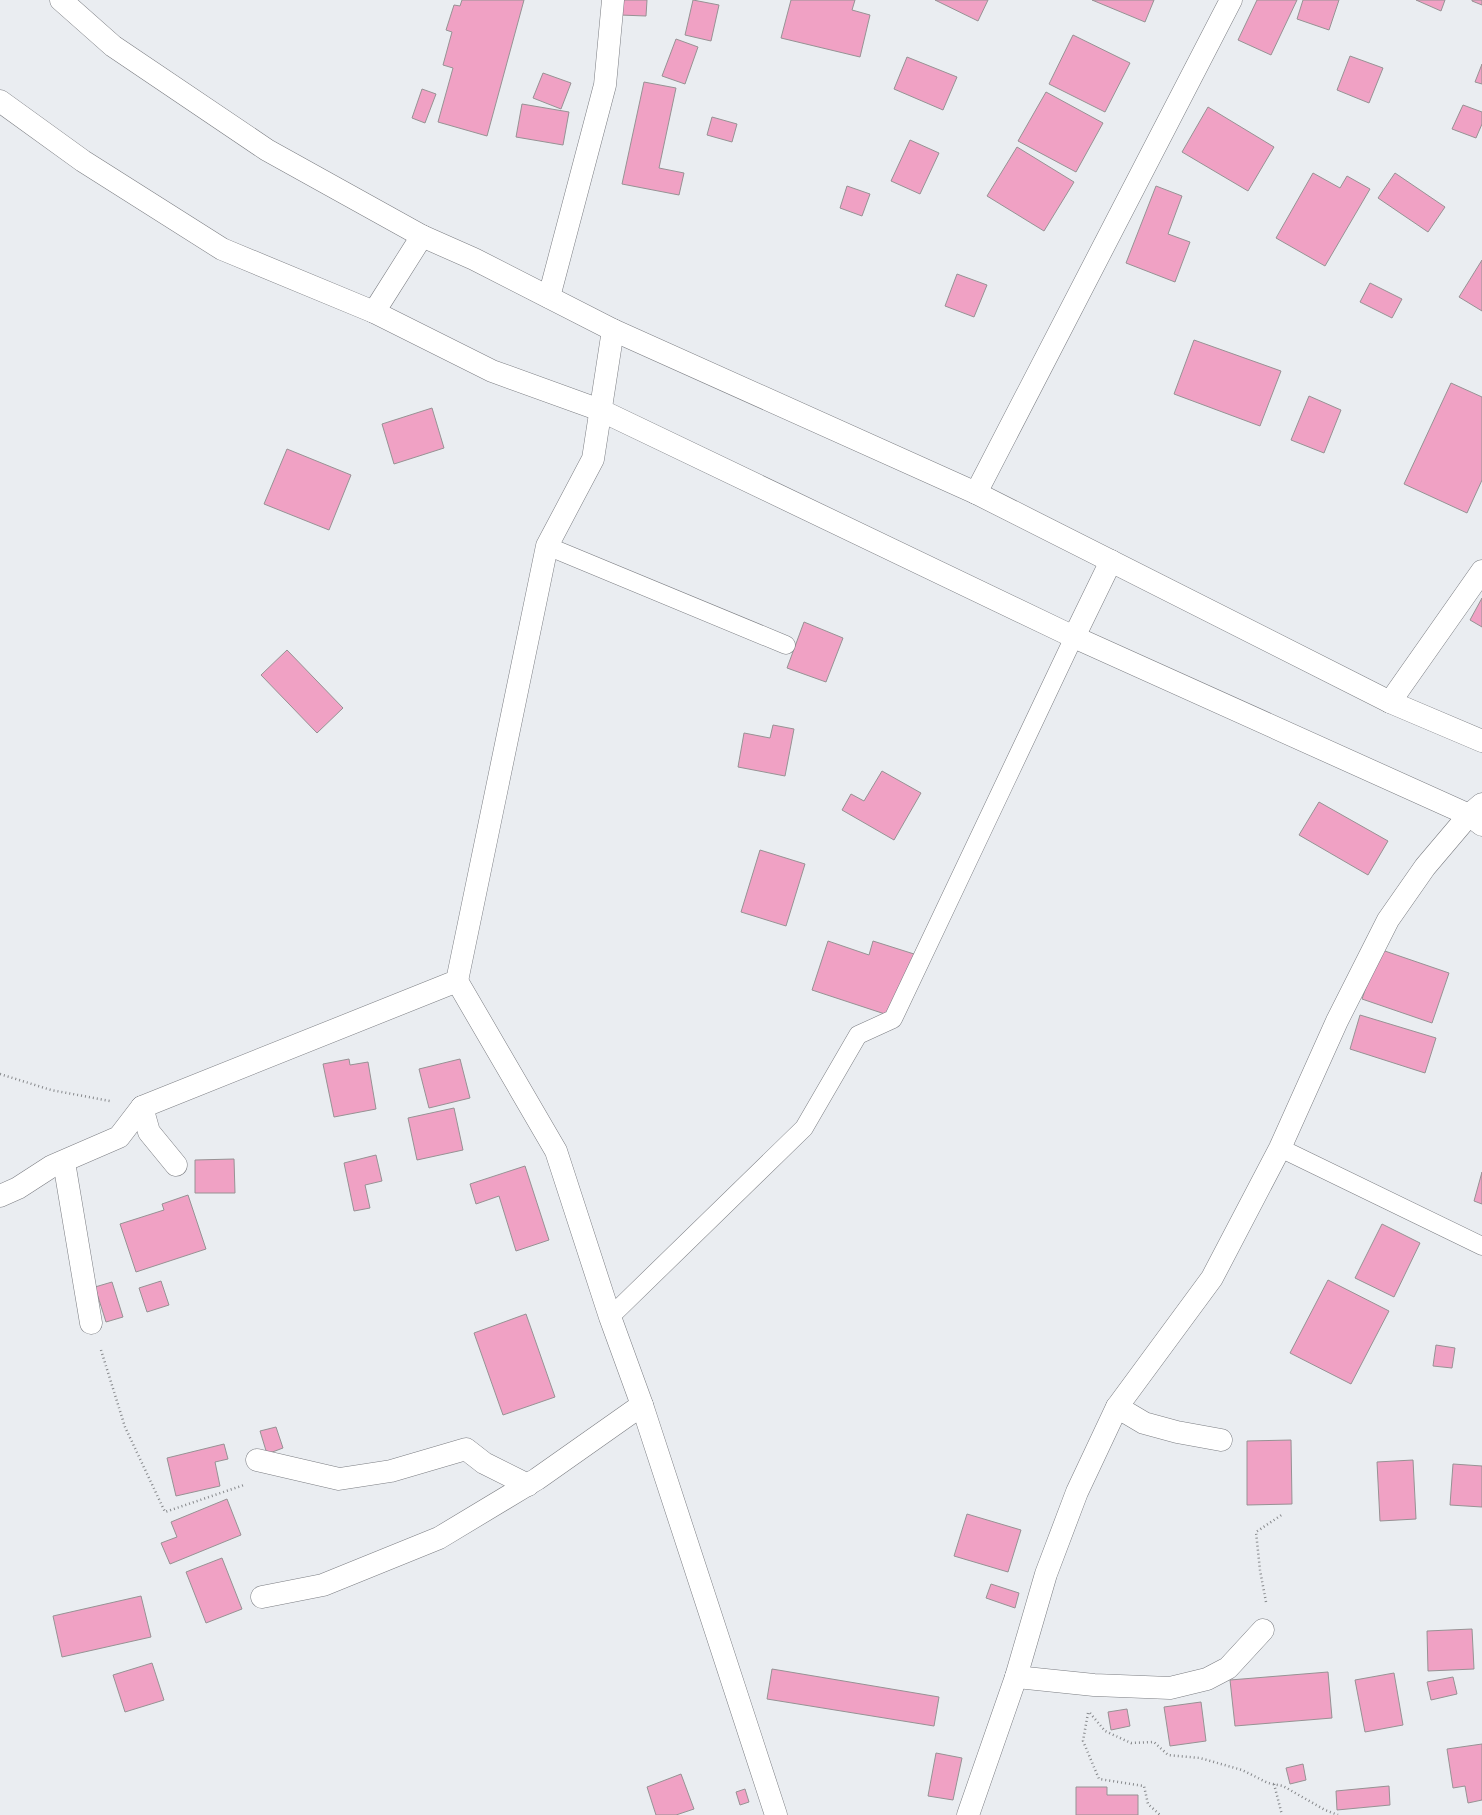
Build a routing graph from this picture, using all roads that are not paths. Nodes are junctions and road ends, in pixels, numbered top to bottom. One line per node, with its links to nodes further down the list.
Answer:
1 (61, 0): 5 (street)
2 (613, 0): 6 (street)
3 (1231, 0): 10 (street)
4 (0, 101): 7 (street)
5 (422, 236): 6 (street); 7 (street)
6 (549, 297): 8 (street)
7 (374, 312): 9 (street)
8 (613, 330): 9 (street); 10 (street)
9 (600, 410): 11 (street); 14 (street)
10 (976, 494): 12 (street)
11 (547, 546): 15 (lane); 19 (street)
12 (1111, 561): 14 (street); 16 (street)
13 (1482, 571): 16 (street)
14 (1074, 637): 18 (street); 26 (lane)
15 (786, 645)
16 (1390, 702): 17 (street)
17 (1482, 742)
18 (1478, 815): 21 (street)
19 (457, 981): 20 (street); 26 (street)
20 (142, 1107): 22 (street); 23 (street)
21 (1280, 1148): 25 (lane); 29 (street)
22 (64, 1162): 24 (street); 27 (street)
23 (176, 1165)
24 (0, 1196)
25 (1482, 1246)
26 (610, 1317): 28 (street)
27 (91, 1323)
28 (642, 1405): 32 (street); 36 (street)
29 (1117, 1407): 30 (street); 35 (street)
30 (1221, 1440)
31 (256, 1460): 32 (street)
32 (528, 1485): 33 (street)
33 (262, 1597)
34 (1263, 1630): 35 (street)
35 (1016, 1677): 37 (street)
36 (776, 1815)
37 (968, 1815)

